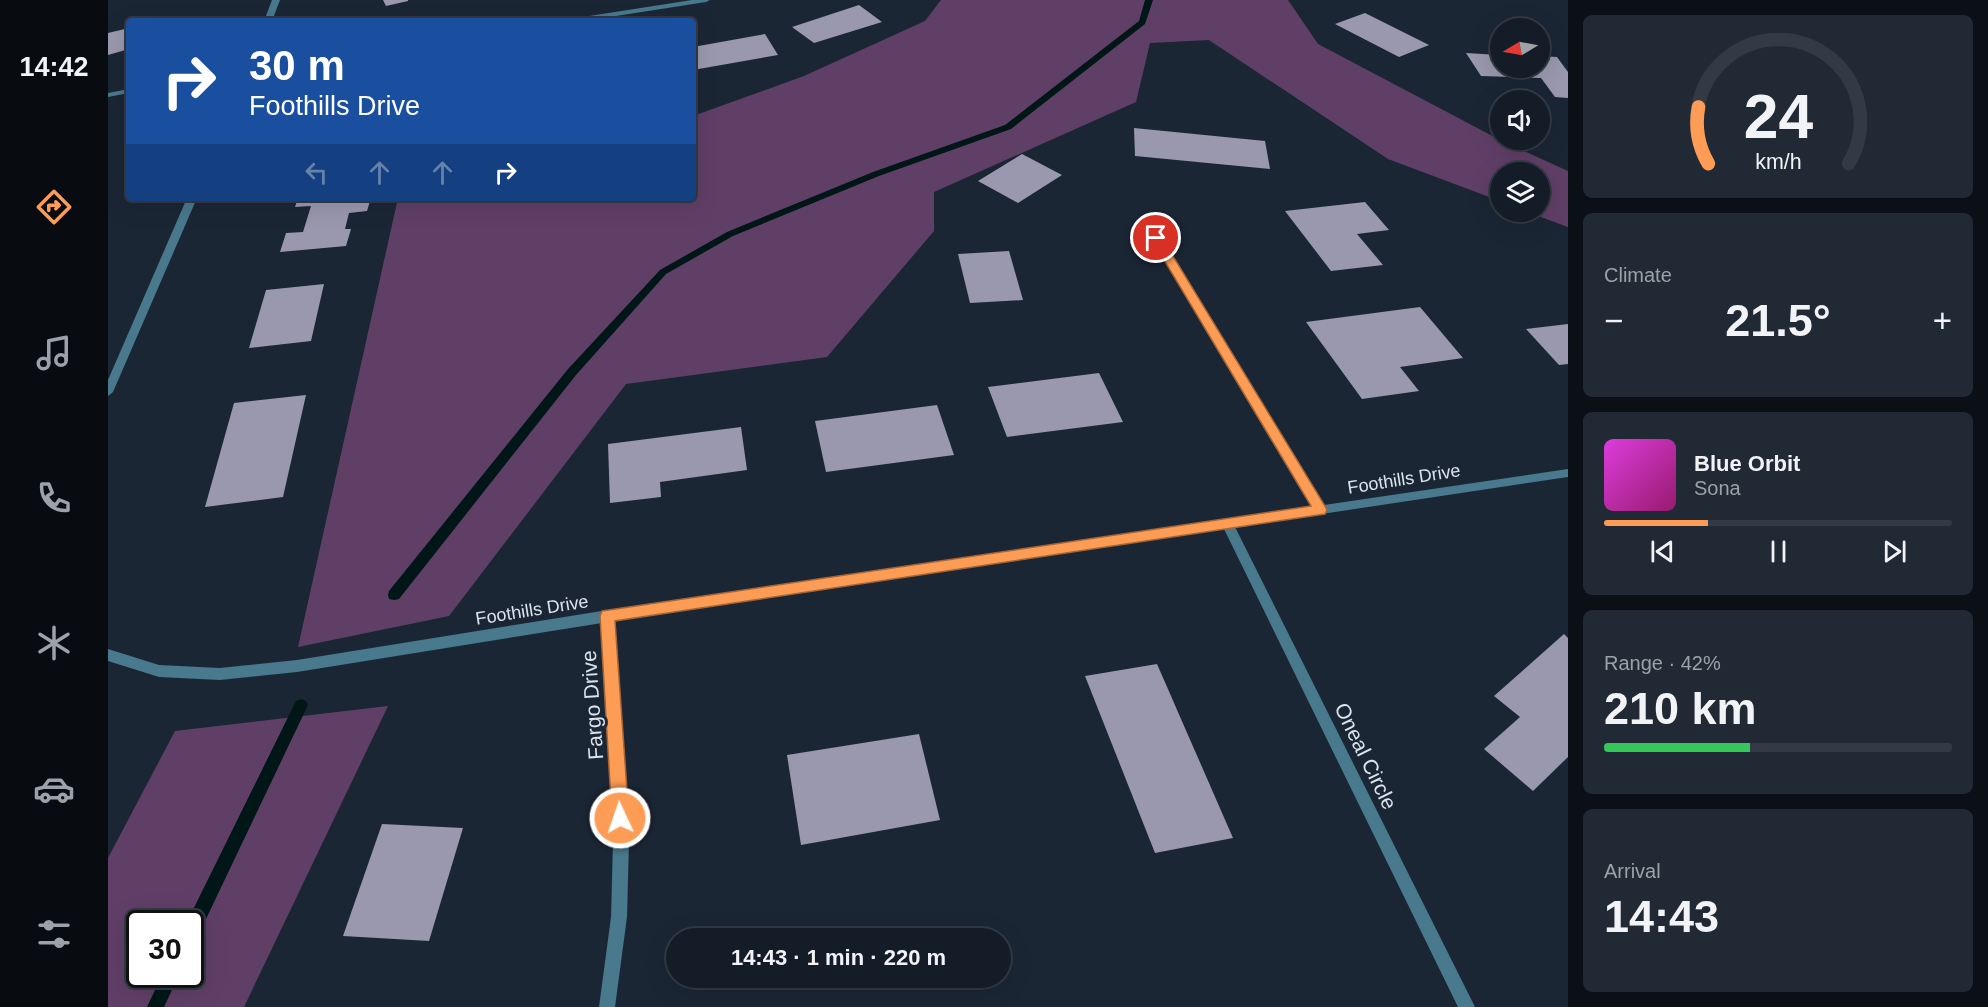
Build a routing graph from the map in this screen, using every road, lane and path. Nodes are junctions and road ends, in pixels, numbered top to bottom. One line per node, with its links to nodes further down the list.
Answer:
1 (276, 0): 3 (street)
2 (706, 0): 4 (street)
3 (269, 18)
4 (589, 18)
5 (126, 92): 6 (street)
6 (108, 95)
7 (191, 201): 9 (street)
8 (1156, 238): 11 (street)
9 (108, 392)
10 (1568, 473): 11 (street, Foothills Drive)
11 (1321, 510): 12 (street, Foothills Drive)
12 (1227, 523): 13 (street, Foothills Drive); 16 (street, Oneal Circle)
13 (608, 616): 14 (street, Foothills Drive); 15 (street, Fargo Drive)
14 (108, 655)
15 (607, 1007)
16 (1467, 1007)

